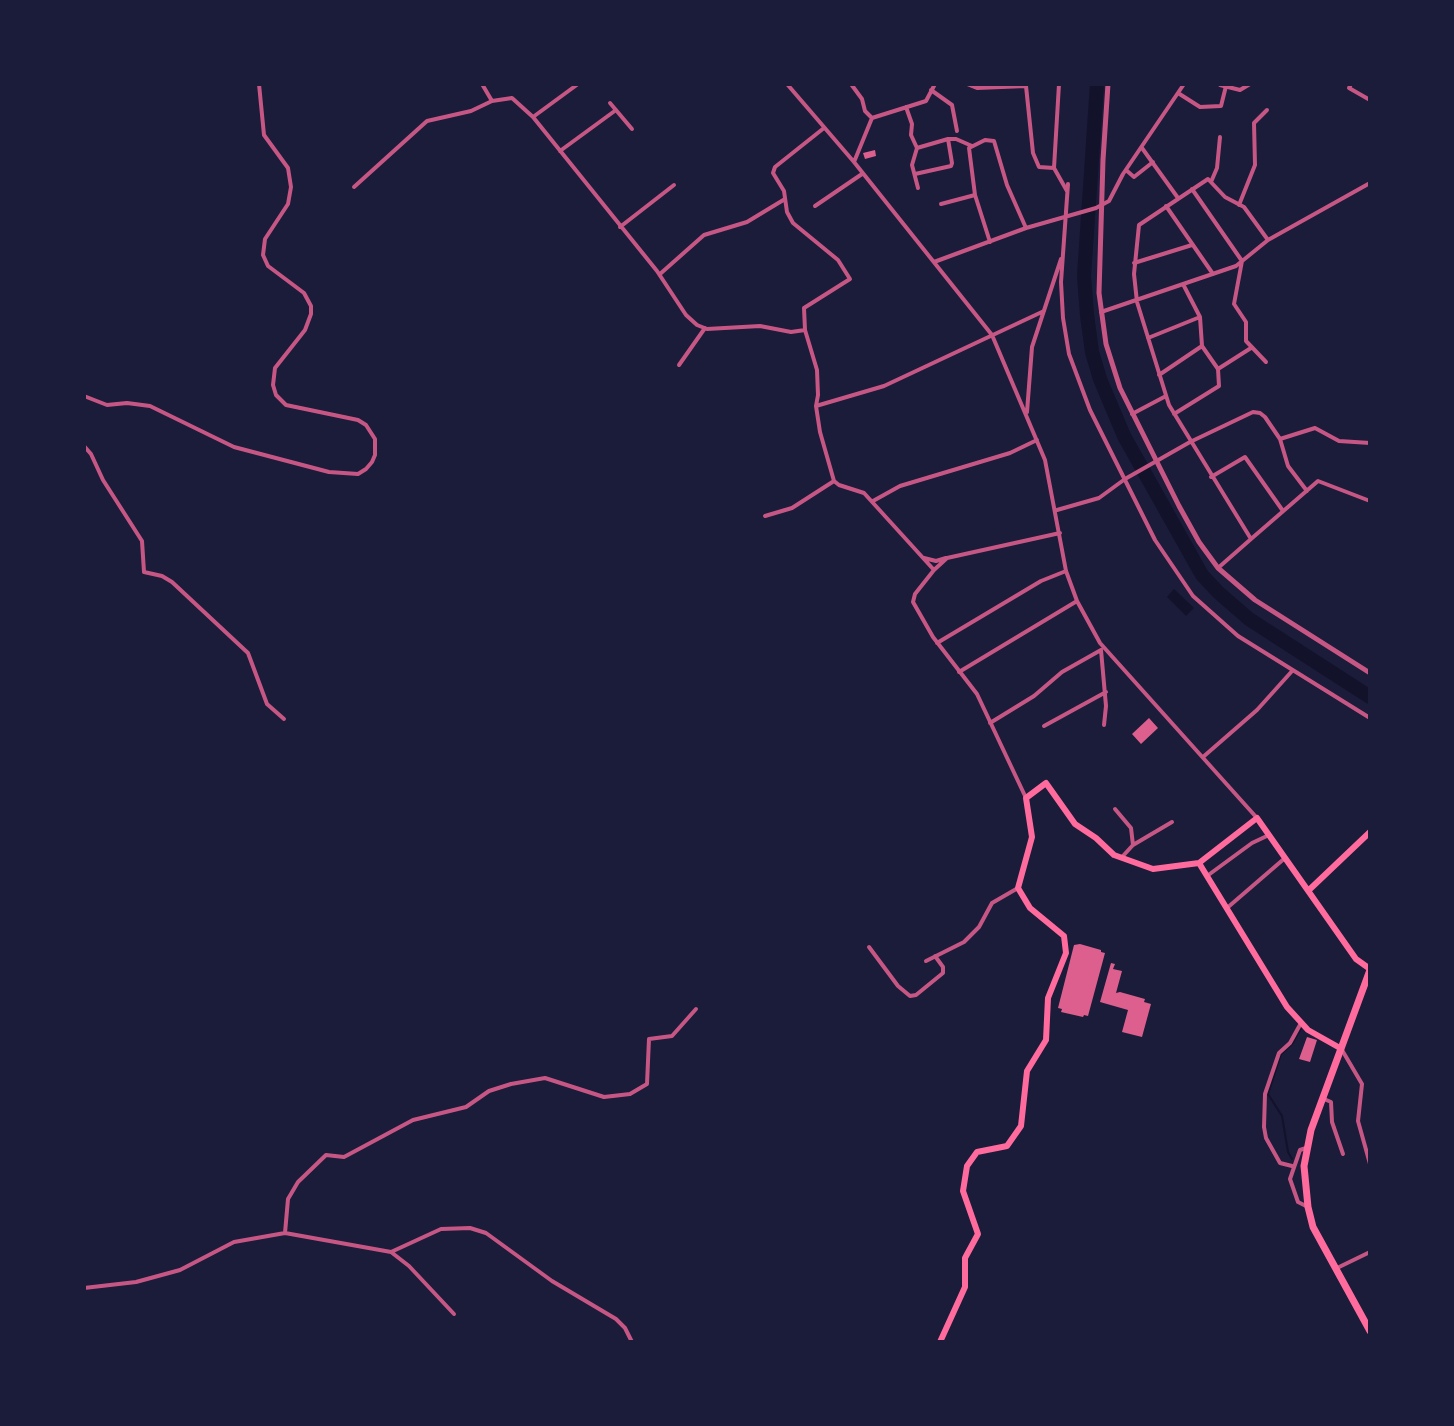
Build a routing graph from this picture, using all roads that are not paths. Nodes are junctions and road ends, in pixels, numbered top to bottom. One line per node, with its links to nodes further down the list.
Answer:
1 (259, 84): 85 (street)
2 (482, 84): 20 (street)
3 (578, 84): 25 (street)
4 (787, 84): 27 (street)
5 (851, 84): 26 (street)
6 (935, 84): 17 (street)
7 (968, 84): 15 (street)
8 (1059, 84): 38 (street)
9 (1108, 84): 57 (street)
10 (1184, 84): 18 (street)
11 (1250, 84): 16 (street)
12 (1351, 84): 19 (street)
13 (1026, 85): 15 (street); 38 (street)
14 (1220, 85): 16 (street)
15 (991, 86)
16 (1226, 87): 18 (street)
17 (931, 90): 22 (street); 29 (street)
18 (1178, 93): 34 (street)
19 (1370, 100)
20 (492, 101): 25 (street); 46 (street)
21 (610, 103): 23 (street)
22 (906, 107): 26 (street); 33 (street)
23 (616, 110): 28 (street); 35 (street)
24 (1267, 110): 54 (street)
25 (533, 117): 35 (street)
26 (872, 118): 36 (street)
27 (824, 128): 36 (street); 52 (street)
28 (632, 129)
29 (957, 130)
30 (1220, 137): 42 (street)
31 (948, 139): 32 (street); 33 (street); 41 (street)
32 (972, 146): 50 (street); 60 (street)
33 (917, 148): 41 (street)
34 (1142, 148): 37 (street); 39 (street)
35 (560, 151): 59 (street)
36 (854, 162): 40 (street)
37 (1153, 162): 39 (street); 51 (street)
38 (1054, 168): 49 (street)
39 (1126, 170): 57 (street)
40 (862, 174): 55 (street); 66 (street)
41 (915, 174): 47 (street)
42 (1211, 183): 48 (street); 54 (street)
43 (1370, 183): 61 (street)
44 (1068, 184): 49 (street)
45 (674, 185): 59 (street)
46 (354, 187)
47 (918, 188)
48 (1192, 189): 51 (street); 65 (street)
49 (1067, 192): 58 (street)
50 (975, 195): 53 (street); 62 (street)
51 (1178, 198): 56 (street)
52 (785, 200): 68 (street); 76 (street)
53 (941, 204)
54 (1239, 205): 61 (street)
55 (815, 206)
56 (1166, 206): 63 (street); 67 (street)
57 (1099, 207): 58 (street); 73 (street)
58 (1067, 216): 60 (street); 64 (street)
59 (620, 227): 68 (street)
60 (1026, 228): 62 (street)
61 (1268, 240): 65 (street)
62 (990, 242): 66 (street)
63 (1192, 245): 67 (street); 69 (street)
64 (1062, 255): 72 (street); 98 (street)
65 (1242, 261): 69 (street); 80 (street)
66 (934, 262): 77 (street)
67 (1134, 264): 71 (street)
68 (660, 274): 75 (street)
69 (1213, 274): 70 (street)
70 (1184, 286): 71 (street); 74 (street)
71 (1137, 302): 73 (street); 78 (street)
72 (1044, 311): 77 (street); 88 (street)
73 (1100, 313): 89 (street)
74 (1200, 317): 78 (street); 79 (street)
75 (705, 328): 76 (street); 82 (street)
76 (805, 330): 87 (street)
77 (992, 335): 87 (street); 88 (street)
78 (1148, 338): 84 (street)
79 (1202, 346): 83 (street); 84 (street)
80 (1251, 348): 81 (street); 83 (street)
81 (1266, 362)
82 (679, 365)
83 (1218, 369): 90 (street)
84 (1159, 375): 86 (street)
85 (84, 396)
86 (1166, 396): 89 (street); 90 (street)
87 (816, 406): 99 (street)
88 (1027, 413): 92 (street)
89 (1132, 414): 96 (street)
90 (1173, 414): 93 (street)
91 (1280, 439): 93 (street); 94 (street); 100 (street)
92 (1038, 440): 101 (street); 103 (street)
93 (1190, 442): 96 (street); 97 (street)
94 (1370, 443)
95 (84, 446): 121 (street)
96 (1156, 462): 98 (street); 110 (street)
97 (1211, 477): 104 (street); 107 (street)
98 (1126, 479): 103 (street); 116 (street)
99 (834, 481): 101 (street); 105 (street)
100 (1307, 491): 102 (street); 104 (street)
101 (873, 501): 108 (street)
102 (1370, 501)
103 (1057, 510): 106 (street)
104 (1282, 511): 107 (street)
105 (765, 516)
106 (1060, 533): 109 (street); 112 (street)
107 (1251, 539): 110 (street)
108 (923, 558): 109 (street); 111 (street)
109 (947, 558): 111 (street)
110 (1218, 568): 118 (street)
111 (934, 570): 114 (street)
112 (1066, 571): 113 (street); 114 (street)
113 (1077, 601): 115 (street); 117 (street)
114 (937, 643): 117 (street)
115 (1102, 649): 119 (street); 123 (street); 127 (street)
116 (1293, 670): 120 (street); 127 (street)
117 (959, 672): 123 (street)
118 (1370, 673)
119 (1106, 692): 122 (street); 124 (street)
120 (1370, 718)
121 (284, 719)
122 (1050, 722): 125 (street); 126 (street)
123 (990, 723): 128 (street)
124 (1104, 725)
125 (1044, 726)
126 (1053, 730)
127 (1203, 757): 130 (street)
128 (1026, 798): 135 (main road); 139 (main road)
129 (1115, 809): 134 (street)
130 (1257, 818): 133 (main road); 137 (main road)
131 (1172, 822): 134 (street)
132 (1370, 832): 140 (main road)
133 (1269, 835): 136 (main road); 138 (street)
134 (1133, 845): 135 (street)
135 (1122, 857): 137 (main road)
136 (1285, 858): 140 (main road); 141 (street)
137 (1199, 862): 138 (main road)
138 (1207, 876): 141 (main road)
139 (1018, 888): 143 (street); 163 (main road)
140 (1309, 890): 145 (main road)
141 (1227, 908): 147 (main road)
142 (869, 947): 143 (street)
143 (935, 956): 144 (street)
144 (926, 961)
145 (1370, 969): 148 (main road)
146 (696, 1009): 155 (street)
147 (1301, 1023): 148 (main road); 153 (street)
148 (1340, 1048): 149 (main road); 152 (street)
149 (1322, 1098): 150 (main road); 151 (street)
150 (1306, 1148): 153 (street); 154 (main road)
151 (1343, 1154)
152 (1370, 1164)
153 (1292, 1166): 154 (street)
154 (1308, 1206): 158 (main road)
155 (285, 1233): 156 (street); 159 (street)
156 (391, 1252): 160 (street); 162 (street)
157 (1370, 1252): 158 (street)
158 (1335, 1269): 161 (main road)
159 (84, 1288)
160 (454, 1314)
161 (1370, 1331)
162 (632, 1342)
163 (940, 1342)

